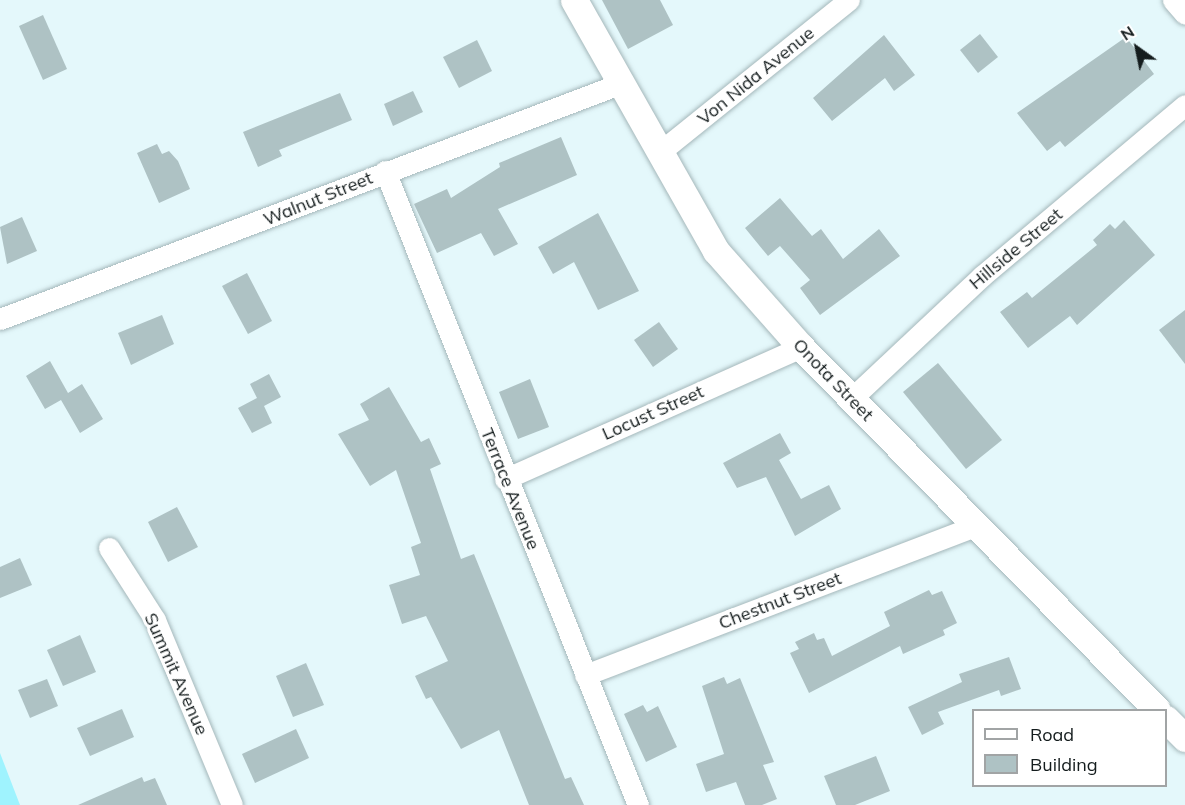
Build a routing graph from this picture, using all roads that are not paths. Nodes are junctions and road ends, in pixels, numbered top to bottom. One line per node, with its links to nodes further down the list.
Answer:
1 (574, 0): 5 (street, Onota Street)
2 (849, 0): 7 (street, Von Nida Avenue)
3 (1173, 0): 4 (street)
4 (1185, 14)
5 (622, 83): 7 (street, Onota Street); 8 (street, Walnut Street)
6 (1185, 105): 11 (street, Hillside Street)
7 (661, 151): 10 (street, Onota Street)
8 (385, 171): 9 (street, Walnut Street); 12 (street, Terrace Avenue)
9 (7, 317)
10 (801, 347): 11 (street, Onota Street); 12 (street, Locust Street)
11 (851, 399): 13 (street, Onota Street)
12 (505, 479): 15 (street, Terrace Avenue)
13 (975, 526): 15 (street, Chestnut Street); 16 (street, Onota Street)
14 (110, 548): 19 (street, Summit Avenue)
15 (585, 675): 20 (street, Terrace Avenue)
16 (1155, 709)
17 (1167, 720): 18 (street)
18 (1185, 738)
19 (232, 805)
20 (638, 805)

